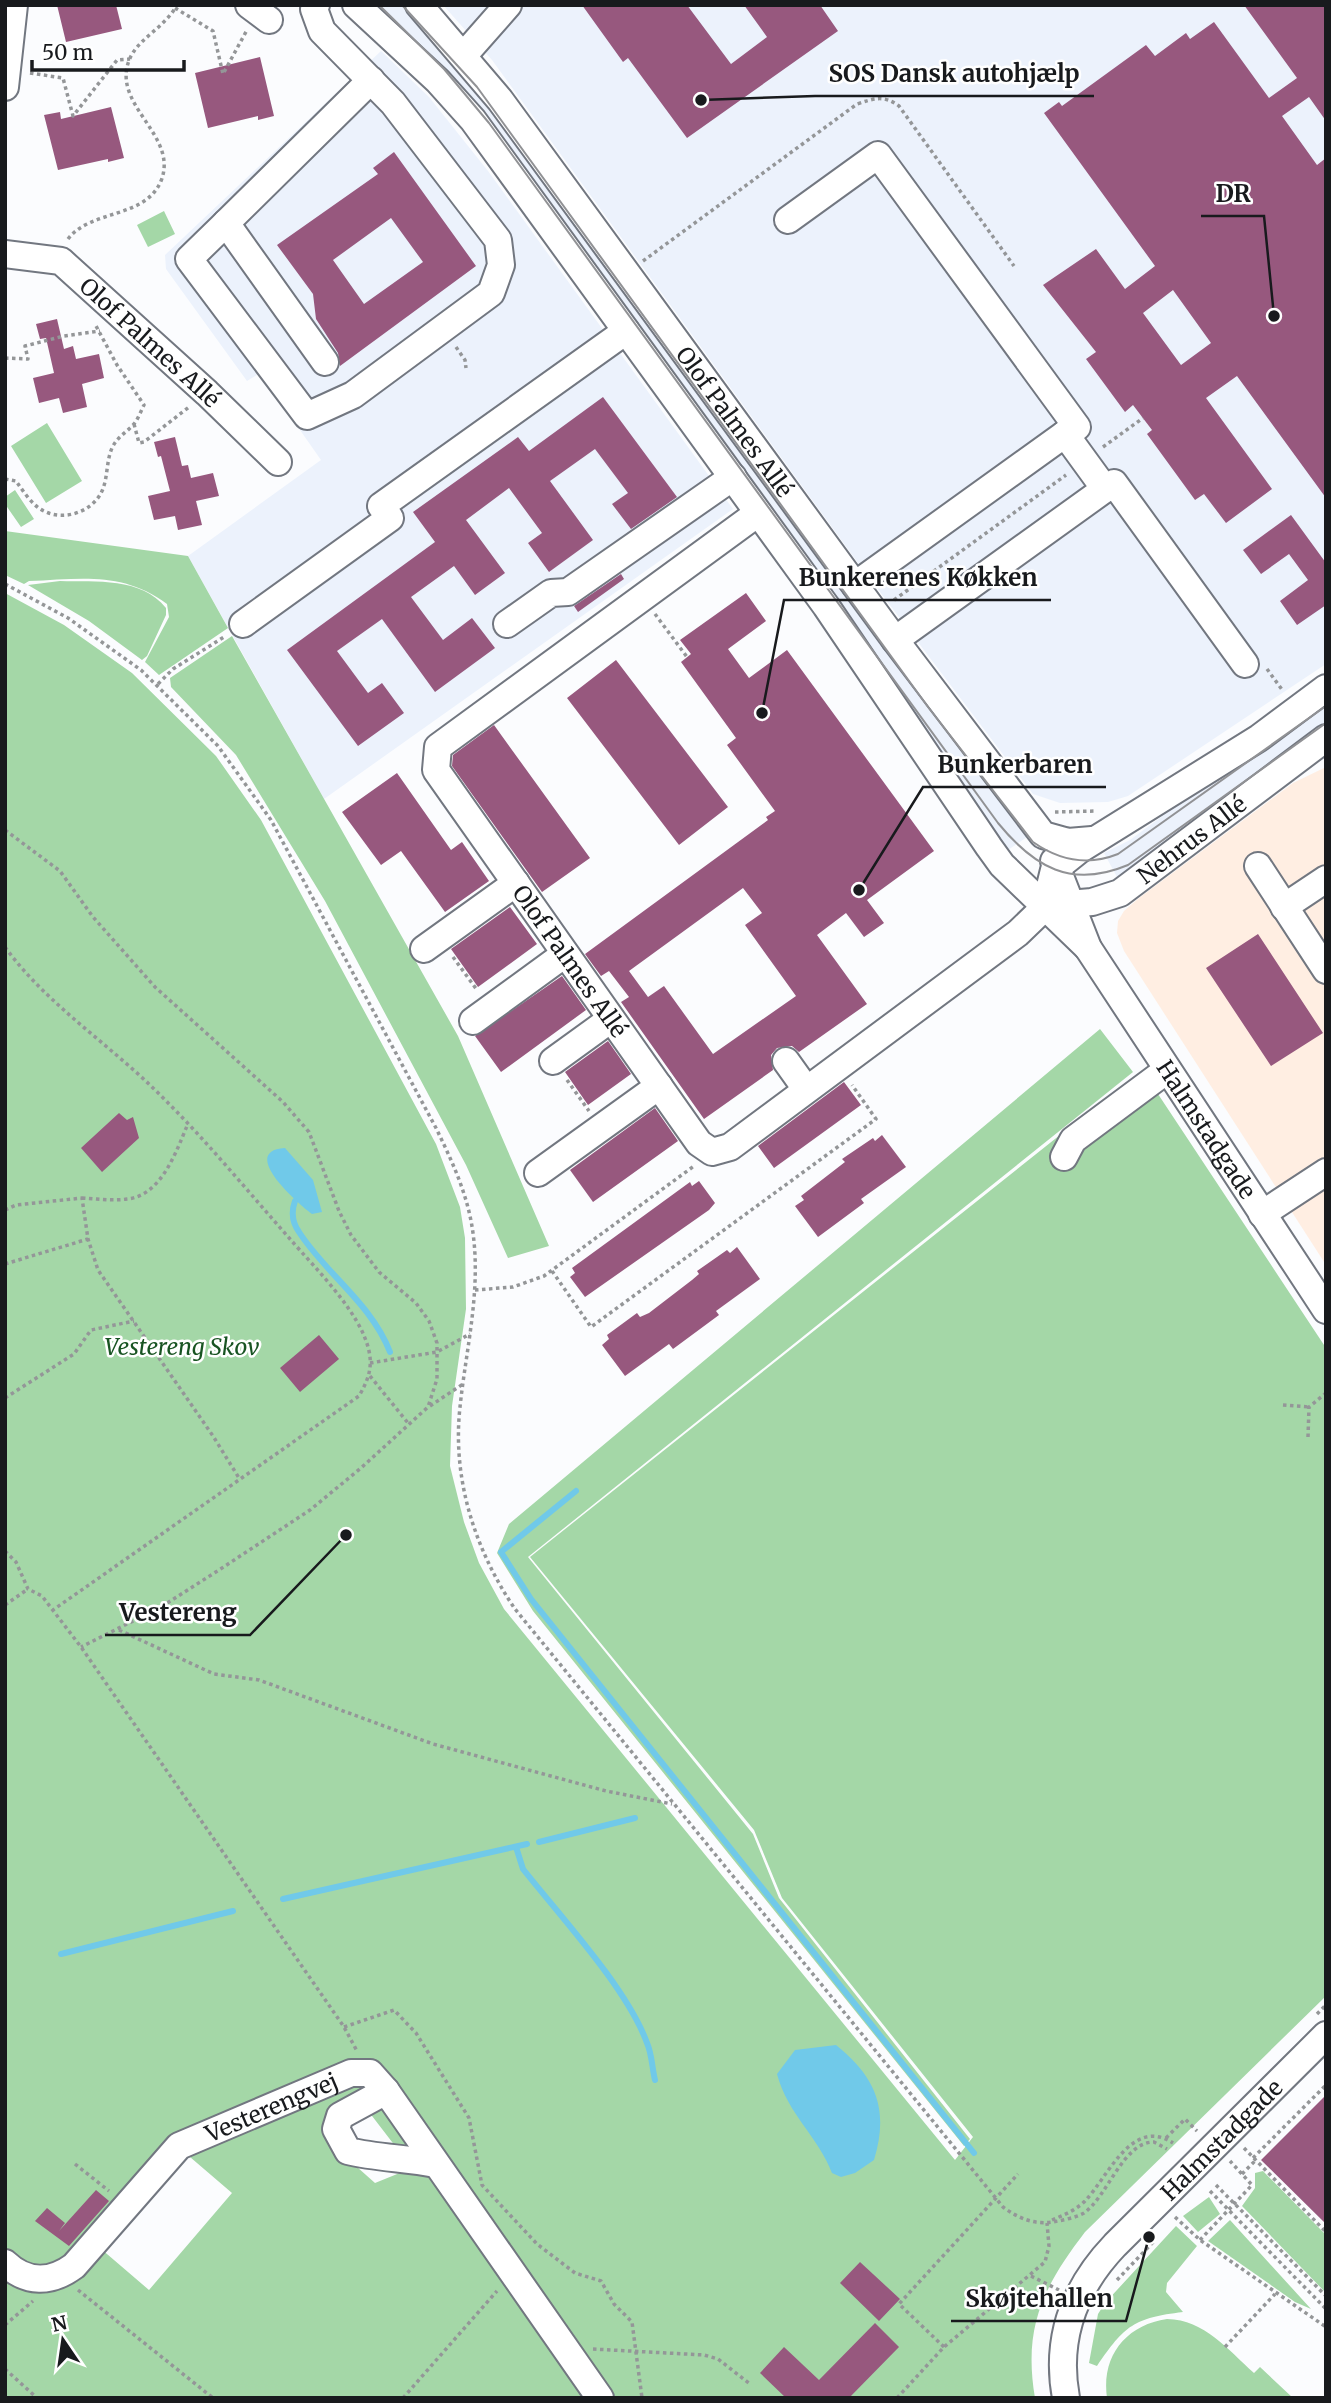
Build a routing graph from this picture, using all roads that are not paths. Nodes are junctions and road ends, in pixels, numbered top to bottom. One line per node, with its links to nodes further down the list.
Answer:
1 (13, 5): 7 (street)
2 (316, 5): 8 (street)
3 (356, 5): 12 (street, Olof Palmes Allé)
4 (419, 5): 6 (street, Olof Palmes Allé)
5 (508, 5): 6 (street)
6 (464, 55): 19 (street, Olof Palmes Allé)
7 (6, 79)
8 (371, 80): 10 (street); 10 (street)
9 (788, 220): 14 (street)
10 (226, 223): 13 (street)
11 (5, 254): 15 (street, Olof Palmes Allé)
12 (626, 331): 16 (street, Olof Palmes Allé); 20 (street)
13 (325, 362)
14 (1065, 434): 17 (street); 19 (street)
15 (278, 462)
16 (733, 477): 18 (street, Olof Palmes Allé); 21 (street)
17 (1105, 489): 22 (street); 23 (street)
18 (758, 513): 31 (street, Olof Palmes Allé); 32 (street, Olof Palmes Allé)
19 (855, 585): 22 (street, Olof Palmes Allé)
20 (243, 624)
21 (506, 624)
22 (895, 640): 26 (street, Olof Palmes Allé)
23 (1245, 664)
24 (1326, 688): 27 (street, Nehrus Allé)
25 (1326, 738): 32 (street, Nehrus Allé)
26 (1047, 823): 27 (street); 29 (street, Halmstadgade)
27 (1092, 840): 29 (street, Nehrus Allé)
28 (1258, 866): 33 (street)
29 (1057, 868): 32 (street, Halmstadgade)
30 (1326, 879): 33 (street)
31 (516, 883): 34 (street); 35 (street, Olof Palmes Allé)
32 (1058, 905): 41 (street, Halmstadgade); 43 (street)
33 (1284, 906): 36 (street)
34 (431, 943)
35 (565, 954): 37 (street); 38 (street, Olof Palmes Allé)
36 (1326, 970)
37 (482, 1014)
38 (611, 1019): 39 (street); 42 (street, Olof Palmes Allé)
39 (554, 1061)
40 (786, 1061): 43 (street)
41 (1167, 1070): 44 (street); 47 (street, Halmstadgade)
42 (659, 1086): 43 (street, Olof Palmes Allé); 46 (street)
43 (806, 1089)
44 (1064, 1157)
45 (1326, 1172): 47 (street)
46 (537, 1173)
47 (1262, 1214): 48 (street, Halmstadgade)
48 (1326, 1310)
49 (1326, 2035): 54 (street, Halmstadgade)
50 (378, 2082): 51 (street); 51 (street); 52 (street, Vesterengvej)
51 (436, 2164): 53 (street)
52 (5, 2263)
53 (600, 2398)
54 (1066, 2398)

